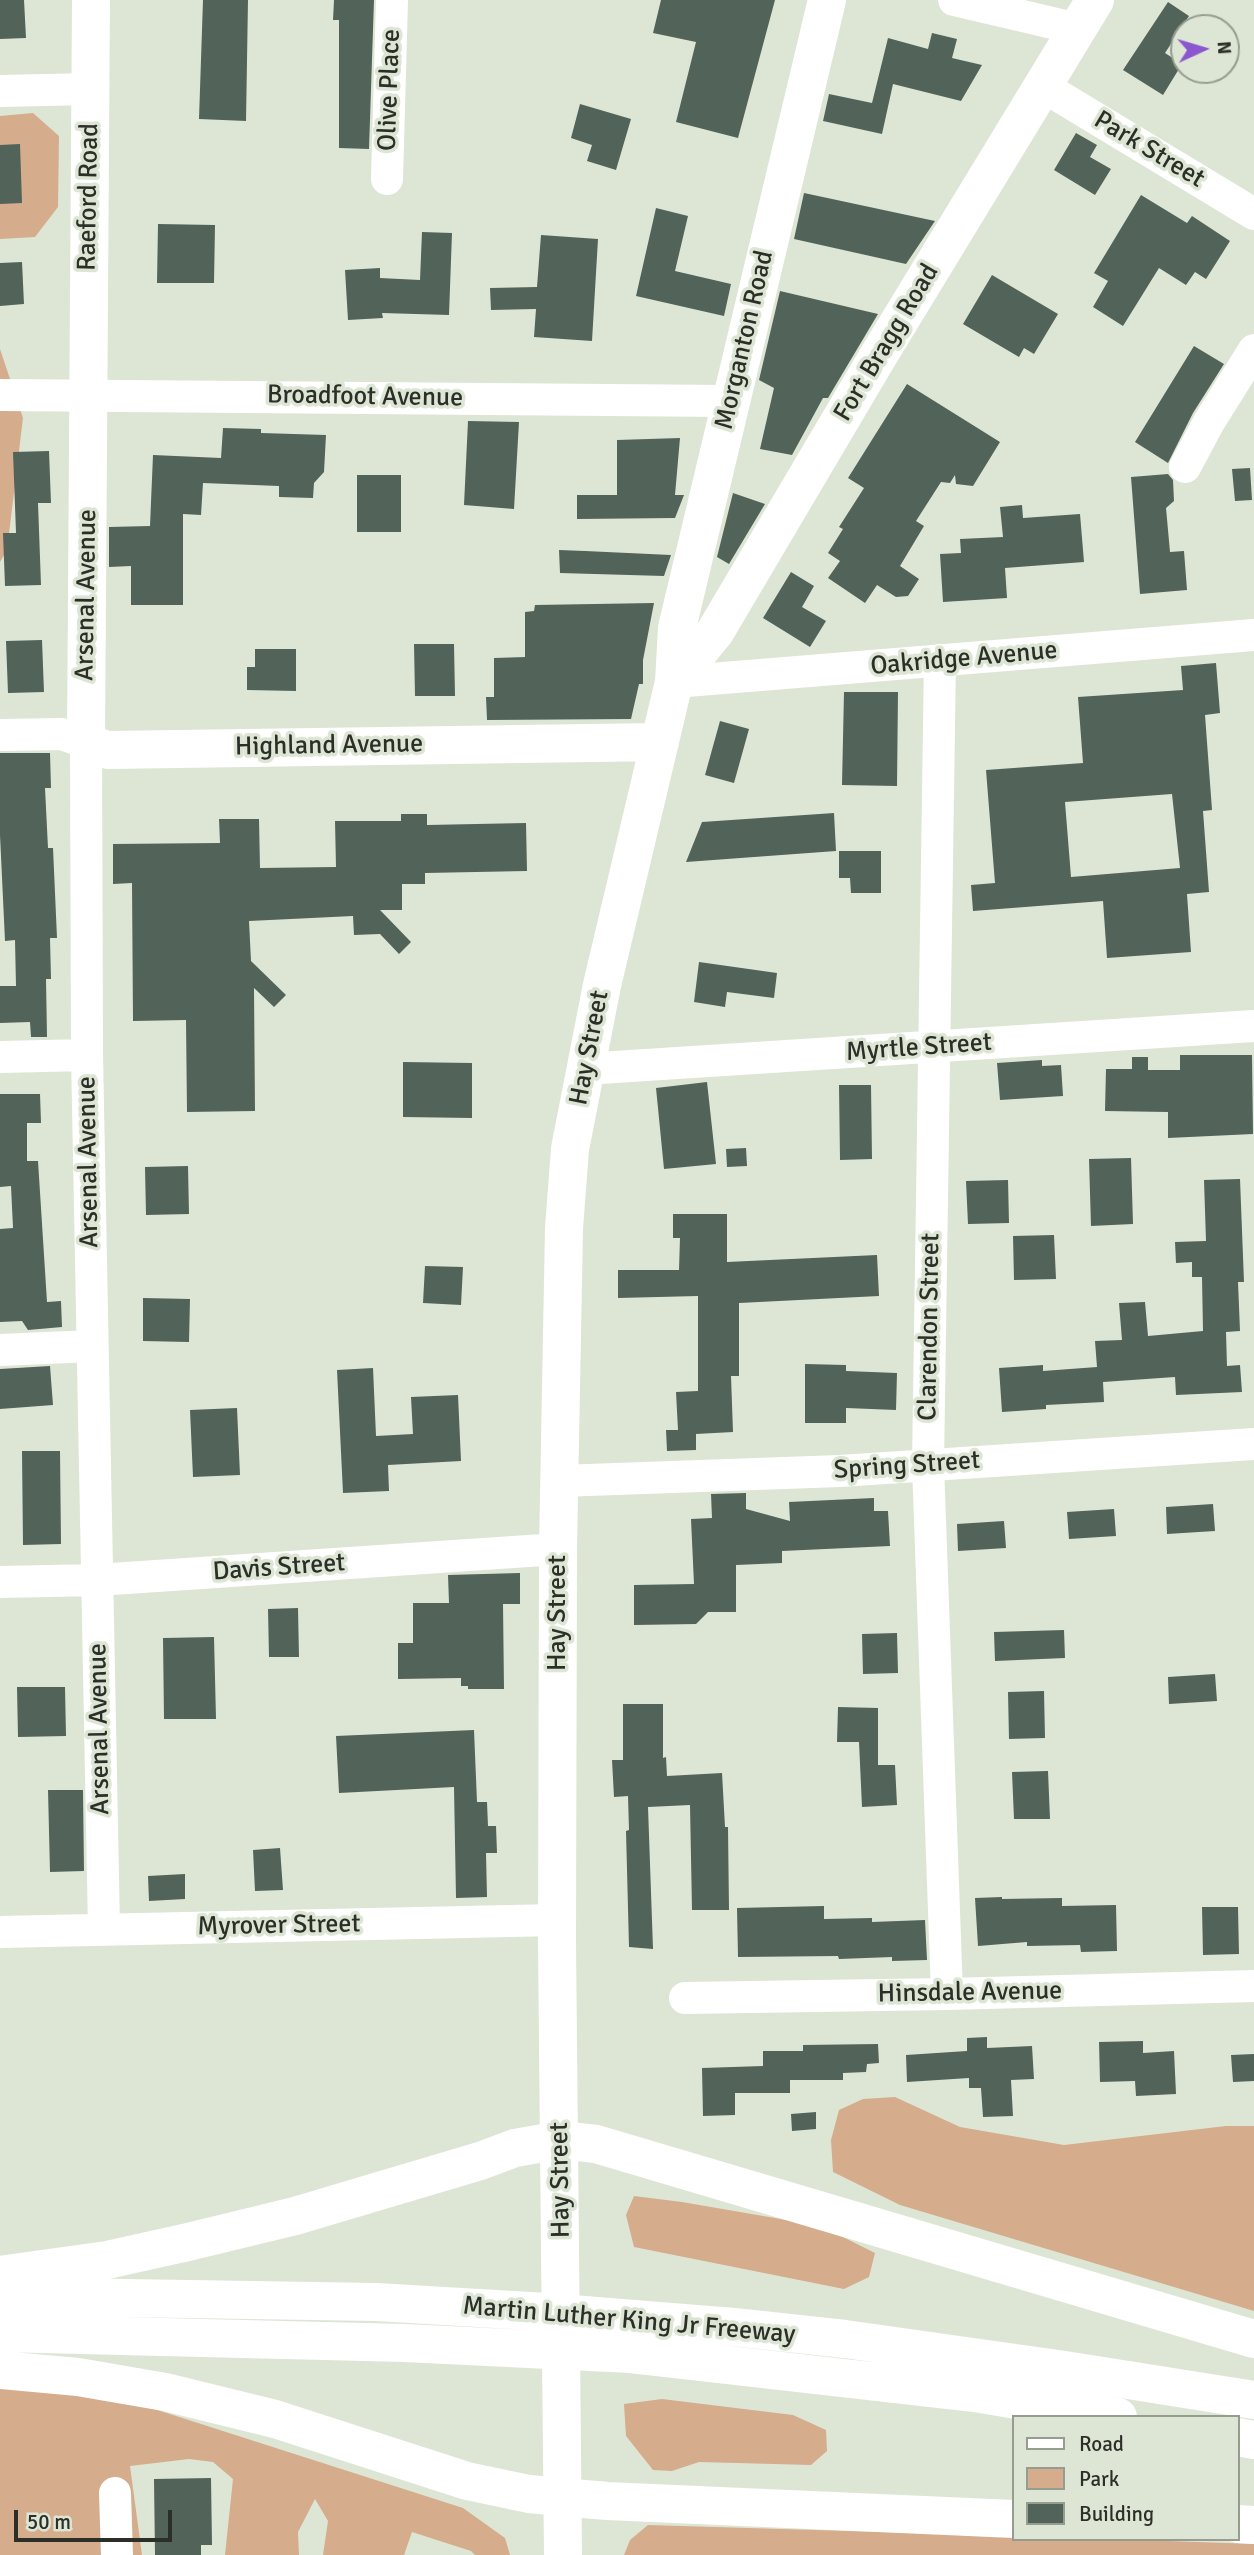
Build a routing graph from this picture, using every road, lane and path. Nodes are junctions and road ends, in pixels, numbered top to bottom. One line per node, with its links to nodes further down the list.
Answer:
1 (91, 0): 7 (main road, Raeford Road)
2 (392, 0): 9 (street, Olive Place)
3 (827, 0): 14 (main road, Morganton Road)
4 (954, 0): 5 (street)
5 (1086, 15): 6 (main road, Fort Bragg Road)
6 (1044, 87): 10 (street, Park Street); 17 (main road, Fort Bragg Road)
7 (90, 89): 8 (street); 13 (main road, Raeford Road)
8 (0, 91)
9 (387, 179)
10 (1254, 214)
11 (1254, 350): 15 (street)
12 (0, 395): 13 (street, Broadfoot Avenue)
13 (88, 395): 14 (street, Broadfoot Avenue); 23 (main road, Arsenal Avenue)
14 (730, 401): 16 (main road, Morganton Road)
15 (1185, 467)
16 (686, 588): 17 (main road); 20 (main road, Morganton Road)
17 (732, 603): 20 (main road, Fort Bragg Road)
18 (1254, 635): 19 (street, Oakridge Avenue)
19 (940, 660): 20 (street, Oakridge Avenue); 25 (street, Clarendon Street)
20 (674, 682): 22 (main road, Hay Street)
21 (0, 735): 23 (street, Highland Avenue)
22 (660, 742): 23 (main road, Highland Avenue); 28 (main road, Hay Street)
23 (86, 743): 26 (street, Arsenal Avenue)
24 (1254, 1026): 25 (street, Myrtle Street)
25 (934, 1046): 28 (street, Myrtle Street); 32 (street, Clarendon Street)
26 (87, 1055): 27 (street); 29 (street, Arsenal Avenue)
27 (0, 1057)
28 (584, 1069): 33 (main road, Hay Street)
29 (92, 1346): 30 (street); 35 (street, Arsenal Avenue)
30 (0, 1350)
31 (1254, 1444): 32 (street, Spring Street)
32 (928, 1465): 33 (street, Spring Street); 41 (street, Clarendon Street)
33 (560, 1481): 34 (main road, Hay Street)
34 (558, 1549): 35 (street, Davis Street); 37 (main road, Hay Street)
35 (97, 1580): 36 (street, Davis Street); 38 (street, Arsenal Avenue)
36 (0, 1582)
37 (557, 1920): 38 (street, Myrover Street); 43 (main road, Hay Street)
38 (104, 1929): 39 (street, Myrover Street)
39 (0, 1932)
40 (1254, 1986): 41 (street, Hinsdale Avenue)
41 (947, 1994): 42 (street, Hinsdale Avenue)
42 (685, 1998)
43 (560, 2140): 44 (main road); 47 (main road); 52 (main road, Hay Street)
44 (0, 2275)
45 (0, 2297): 49 (main road, Martin Luther King Jr Freeway)
46 (0, 2333): 50 (main road, Martin Luther King Jr Freeway)
47 (1254, 2339)
48 (0, 2370): 52 (main road)
49 (1254, 2400)
50 (1106, 2415)
51 (115, 2493): 54 (street)
52 (564, 2497): 53 (main road); 55 (main road, Hay Street)
53 (1012, 2519)
54 (117, 2555)
55 (563, 2555)

